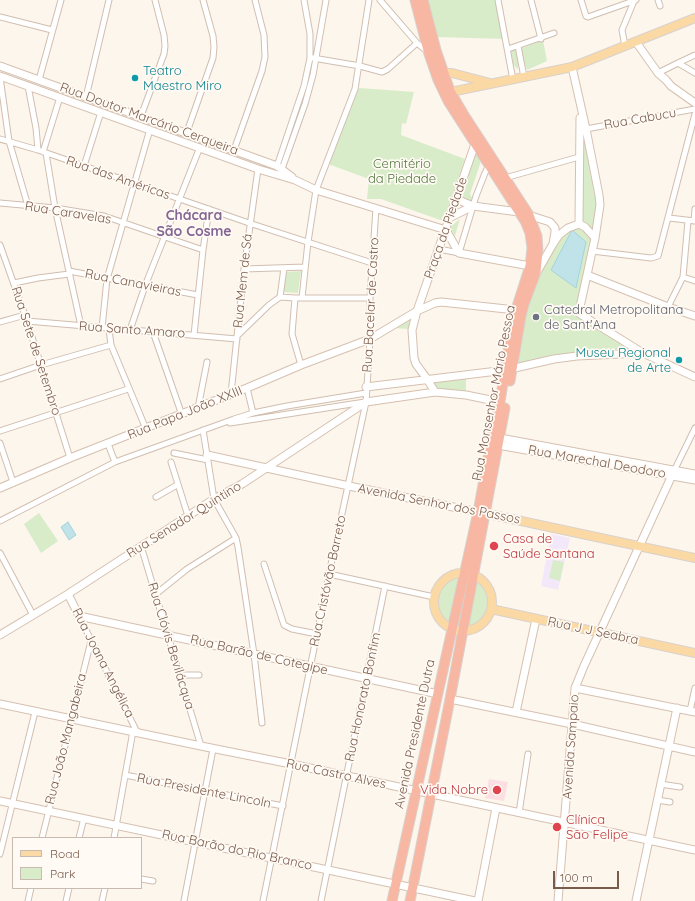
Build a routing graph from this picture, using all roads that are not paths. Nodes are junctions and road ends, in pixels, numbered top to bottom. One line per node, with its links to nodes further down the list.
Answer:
1 (61, 0): 20 (street)
2 (109, 0): 46 (street)
3 (155, 0): 56 (street)
4 (203, 0): 59 (street)
5 (254, 0): 64 (street)
6 (304, 0): 30 (street)
7 (326, 0): 31 (street)
8 (369, 0): 34 (street)
9 (380, 0): 24 (street)
10 (415, 0): 28 (highway)
11 (423, 0): 39 (highway)
12 (498, 0): 27 (street)
13 (531, 0): 22 (street)
14 (581, 0): 15 (street)
15 (635, 0): 26 (street)
16 (658, 0): 17 (street)
17 (660, 6)
18 (0, 17): 20 (street)
19 (695, 18): 23 (main road)
20 (52, 30): 41 (street)
21 (554, 33): 22 (street)
22 (541, 39): 25 (street)
23 (636, 42): 26 (main road); 36 (street)
24 (417, 43): 28 (street); 34 (street)
25 (518, 46): 27 (street); 40 (street)
26 (625, 46): 35 (main road)
27 (508, 49): 42 (street)
28 (429, 54): 39 (highway)
29 (695, 55): 32 (street)
30 (310, 58): 31 (street); 69 (street)
31 (316, 59): 34 (street); 69 (street)
32 (678, 63): 36 (street); 37 (street)
33 (0, 66): 41 (street, Rua Doutor Marcário Cerqueira)
34 (360, 66): 74 (street)
35 (572, 67): 40 (main road); 51 (street)
36 (658, 73): 49 (street)
37 (695, 73)
38 (0, 76): 44 (street, Rua Doutor Marcário Cerqueira); 61 (street)
39 (441, 77): 43 (main road); 45 (highway, Rua Monsenhor Mário Pessoa)
40 (524, 77): 42 (main road)
41 (39, 80): 46 (street, Rua Doutor Marcário Cerqueira)
42 (513, 80): 43 (main road)
43 (492, 84): 45 (main road)
44 (28, 86): 47 (street, Rua Doutor Marcário Cerqueira); 65 (street)
45 (447, 92): 62 (highway, Rua Monsenhor Mário Pessoa); 71 (highway, Rua Monsenhor Mário Pessoa)
46 (86, 96): 48 (street, Rua Doutor Marcário Cerqueira)
47 (60, 97): 52 (street, Rua Doutor Marcário Cerqueira); 65 (street)
48 (98, 100): 50 (street, Rua Doutor Marcário Cerqueira); 52 (street)
49 (695, 103)
50 (110, 105): 54 (street); 56 (street, Rua Doutor Marcário Cerqueira)
51 (580, 108): 58 (street); 66 (street)
52 (93, 109): 54 (street, Rua Doutor Marcário Cerqueira)
53 (695, 109): 58 (street, Rua Cabucu)
54 (104, 113): 57 (street, Rua Doutor Marcário Cerqueira); 68 (street)
55 (695, 114): 87 (street)
56 (141, 116): 59 (street, Rua Doutor Marcário Cerqueira)
57 (150, 129): 63 (street, Rua Doutor Marcário Cerqueira); 73 (street)
58 (586, 129): 90 (street)
59 (187, 132): 64 (street, Rua Doutor Marcário Cerqueira)
60 (0, 139): 61 (street, Rua das Américas)
61 (9, 141): 65 (street, Rua das Américas); 78 (street)
62 (475, 144): 67 (highway, Rua Monsenhor Mário Pessoa); 76 (street, Praça da Piedade)
63 (200, 147): 70 (street, Rua Doutor Marcário Cerqueira); 75 (street)
64 (234, 150): 69 (street, Rua Doutor Marcário Cerqueira)
65 (42, 152): 68 (street, Rua das Américas); 80 (street)
66 (579, 157): 71 (street); 93 (street)
67 (489, 165): 79 (street, Praça da Piedade); 84 (highway, Rua Monsenhor Mário Pessoa)
68 (84, 166): 73 (street, Rua das Américas)
69 (280, 168): 72 (street, Rua Doutor Marcário Cerqueira)
70 (258, 169): 72 (street, Rua Doutor Marcário Cerqueira); 92 (street, Rua Mem de Sá)
71 (505, 178): 85 (highway, Rua Monsenhor Mário Pessoa)
72 (295, 180): 74 (street, Rua Doutor Marcário Cerqueira)
73 (135, 184): 75 (street, Rua das Américas); 91 (street)
74 (316, 190): 81 (street, Rua Doutor Marcário Cerqueira); 97 (street)
75 (180, 199): 82 (street, Rua das Américas); 95 (street)
76 (456, 199): 79 (street); 86 (street, Praça da Piedade)
77 (0, 203): 78 (street, Rua Caravelas)
78 (28, 206): 80 (street, Rua Caravelas)
79 (473, 206): 84 (street); 86 (street); 103 (street, Praça da Piedade)
80 (55, 208): 91 (street, Rua Caravelas); 109 (street)
81 (376, 208): 94 (street, Rua Doutor Marcário Cerqueira); 104 (street, Rua Bacelar de Castro)
82 (209, 209): 92 (street, Rua das Américas); 101 (street)
83 (695, 209): 89 (street)
84 (519, 212): 85 (street); 108 (highway, Rua Monsenhor Mário Pessoa)
85 (529, 215): 98 (street); 108 (highway, Rua Monsenhor Mário Pessoa)
86 (451, 217): 94 (street, Praça da Piedade)
87 (669, 218): 88 (street); 102 (street)
88 (688, 221): 89 (street); 111 (street)
89 (695, 221)
90 (597, 222): 93 (street); 96 (street)
91 (122, 223): 95 (street, Rua Caravelas); 112 (street)
92 (249, 223): 97 (street, Rua das Américas); 107 (street, Rua Mem de Sá)
93 (582, 225): 96 (street); 98 (street)
94 (446, 230): 100 (street, Praça da Piedade); 103 (street)
95 (165, 237): 101 (street, Rua Caravelas); 115 (street)
96 (595, 238): 102 (street)
97 (308, 242): 104 (street, Rua das Américas); 105 (street)
98 (553, 244): 108 (street)
99 (0, 248): 114 (street, Rua Sete de Setembro)
100 (439, 249): 103 (street); 123 (street, Praça da Piedade)
101 (203, 250): 116 (street)
102 (592, 250): 110 (street)
103 (459, 253): 108 (street)
104 (372, 263): 120 (street, Rua Bacelar de Castro)
105 (305, 267): 106 (street); 119 (street)
106 (284, 268): 107 (street); 117 (street)
107 (244, 269): 134 (street, Rua Mem de Sá)
108 (533, 269): 122 (highway, Rua Monsenhor Mário Pessoa); 141 (highway, Rua Monsenhor Mário Pessoa)
109 (69, 273): 112 (street, Rua Canavieiras); 114 (street, Rua Canavieiras); 128 (street)
110 (587, 275): 121 (street); 137 (street)
111 (682, 277): 113 (street); 121 (street)
112 (107, 278): 115 (street, Rua Canavieiras); 129 (street)
113 (695, 281)
114 (14, 283): 124 (street, Rua Sete de Setembro)
115 (145, 286): 116 (street, Rua Canavieiras); 131 (street)
116 (198, 295): 133 (street)
117 (280, 297): 118 (street); 134 (street)
118 (295, 298): 119 (street); 140 (street)
119 (302, 298): 120 (street)
120 (370, 298): 135 (street, Rua Bacelar de Castro)
121 (668, 307): 125 (street)
122 (516, 310): 123 (street, Rua Papa João XXIII); 141 (highway, Rua Monsenhor Mário Pessoa)
123 (417, 311): 135 (street, Rua Papa João XXIII); 144 (street, Praça da Piedade)
124 (25, 315): 126 (street, Rua Sete de Setembro); 127 (street)
125 (695, 316)
126 (27, 321): 128 (street, Rua Santo Amaro); 139 (street, Rua Sete de Setembro)
127 (0, 322)
128 (81, 326): 129 (street, Rua Santo Amaro)
129 (102, 328): 130 (street, Rua Santo Amaro)
130 (109, 329): 131 (street, Rua Santo Amaro); 136 (street)
131 (130, 330): 132 (street, Rua Santo Amaro)
132 (153, 332): 133 (street, Rua Santo Amaro); 155 (street)
133 (194, 335): 134 (street, Rua Santo Amaro)
134 (237, 337): 149 (street, Rua Mem de Sá)
135 (370, 339): 140 (street, Rua Papa João XXIII); 147 (street, Rua Bacelar de Castro)
136 (111, 345): 139 (street); 146 (street)
137 (643, 353): 141 (street); 142 (street)
138 (207, 362): 152 (street)
139 (41, 365): 143 (street); 154 (street, Rua Sete de Setembro)
140 (301, 365): 145 (street, Rua Papa João XXIII)
141 (509, 369): 144 (street); 151 (highway, Rua Monsenhor Mário Pessoa); 161 (highway, Rua Monsenhor Mário Pessoa)
142 (695, 377)
143 (0, 379)
144 (427, 379): 147 (street); 148 (street, Praça da Piedade)
145 (247, 388): 149 (street, Rua Papa João XXIII); 153 (street)
146 (128, 389): 154 (street); 158 (street)
147 (366, 390): 150 (street, Rua Bacelar de Castro); 153 (street)
148 (435, 392): 150 (street); 151 (street)
149 (230, 394): 152 (street, Rua Papa João XXIII)
150 (366, 402): 156 (street); 169 (street, Rua Senador Quintino); 176 (street, Rua Cristóvão Barreto)
151 (500, 402): 170 (highway); 180 (highway, Rua Monsenhor Mário Pessoa)
152 (198, 408): 155 (street, Rua Papa João XXIII)
153 (252, 413): 156 (street)
154 (56, 414): 160 (street); 166 (street, Rua Sete de Setembro)
155 (182, 415): 158 (street, Rua Papa João XXIII)
156 (217, 425): 159 (street)
157 (695, 428): 171 (street)
158 (146, 429): 163 (street, Rua Papa João XXIII)
159 (202, 430): 165 (street); 167 (street)
160 (0, 431)
161 (499, 441): 170 (highway, Rua Monsenhor Mário Pessoa); 171 (street, Rua Marechal Deodoro)
162 (0, 443): 174 (street)
163 (108, 444): 166 (street, Rua Papa João XXIII); 167 (street)
164 (174, 453): 165 (street)
165 (207, 457): 169 (street, Avenida Senhor dos Passos); 179 (street)
166 (70, 458): 174 (street, Rua Papa João XXIII)
167 (115, 462): 182 (street)
168 (170, 462): 175 (street)
169 (266, 467): 176 (street, Avenida Senhor dos Passos); 179 (street, Rua Senador Quintino)
170 (493, 469): 180 (highway, Rua Monsenhor Mário Pessoa)
171 (673, 473): 172 (street, Rua Marechal Deodoro); 173 (street, Rua Marechal Deodoro); 185 (street, Avenida Sampaio)
172 (695, 474)
173 (695, 480)
174 (13, 482): 177 (street, Rua Papa João XXIII)
175 (177, 485): 178 (street); 181 (street)
176 (349, 486): 180 (street, Avenida Senhor dos Passos); 190 (street, Rua Cristóvão Barreto)
177 (0, 488)
178 (156, 497)
179 (214, 499): 181 (street, Rua Senador Quintino); 183 (street)
180 (482, 512): 185 (main road, Avenida Senhor dos Passos); 189 (highway, Rua Monsenhor Mário Pessoa)
181 (188, 516): 184 (street, Rua Senador Quintino)
182 (0, 521)
183 (236, 538): 193 (street); 207 (street)
184 (141, 546): 192 (street, Rua Senador Quintino); 193 (street, Rua Clóvis Bevilácqua)
185 (640, 546): 187 (main road, Avenida Senhor dos Passos); 201 (street, Avenida Sampaio)
186 (0, 553): 196 (street)
187 (695, 558)
188 (264, 564): 203 (street)
189 (470, 573): 194 (main road); 195 (main road); 199 (highway, Avenida Presidente Dutra); 200 (highway, Avenida Presidente Dutra)
190 (329, 574): 191 (street); 203 (street, Rua Cristóvão Barreto)
191 (385, 586): 194 (street); 211 (street, Rua Honorato Bonfim)
192 (68, 594): 196 (street, Rua Senador Quintino); 197 (street, Rua Joana Angélica)
193 (156, 594): 202 (street, Rua Clóvis Bevilácqua)
194 (434, 597): 199 (main road)
195 (491, 609): 198 (main road, Rua J J Seabra); 200 (main road)
196 (33, 615): 204 (street, Rua Senador Quintino)
197 (80, 616): 202 (street, Rua Barão de Cotegipe); 205 (street, Rua Joana Angélica)
198 (536, 619): 201 (main road, Rua J J Seabra); 220 (street)
199 (452, 629): 200 (main road); 214 (highway, Avenida Presidente Dutra)
200 (463, 631): 215 (highway, Avenida Presidente Dutra)
201 (600, 633): 206 (main road, Rua J J Seabra); 212 (street, Avenida Sampaio)
202 (167, 634): 207 (street, Rua Barão de Cotegipe); 209 (street, Rua Clóvis Bevilácqua)
203 (317, 634): 208 (street, Rua Cristóvão Barreto)
204 (0, 636)
205 (91, 641): 221 (street, Rua João Mangabeira); 224 (street, Rua Joana Angélica)
206 (695, 653)
207 (254, 654): 208 (street, Rua Barão de Cotegipe); 222 (street)
208 (310, 666): 211 (street, Rua Barão de Cotegipe); 230 (street, Rua Cristóvão Barreto)
209 (180, 675): 210 (street); 225 (street, Rua Clóvis Bevilácqua)
210 (199, 675)
211 (367, 678): 214 (street, Rua Barão de Cotegipe); 232 (street, Rua Honorato Bonfim)
212 (575, 688): 217 (street); 223 (street, Avenida Sampaio)
213 (695, 688): 218 (street)
214 (438, 694): 235 (highway, Avenida Presidente Dutra)
215 (450, 699): 220 (street); 237 (highway, Avenida Presidente Dutra)
216 (0, 704): 219 (street, Rua Castro Alves)
217 (677, 708): 218 (street); 226 (street)
218 (692, 711)
219 (36, 712): 221 (street, Rua Castro Alves); 241 (street)
220 (516, 712): 223 (street)
221 (71, 719): 224 (street, Rua Castro Alves); 244 (street, Rua João Mangabeira)
222 (262, 723)
223 (572, 724): 226 (street); 247 (street, Avenida Sampaio)
224 (135, 732): 225 (street, Rua Castro Alves); 231 (street)
225 (201, 746): 227 (street, Rua Castro Alves)
226 (668, 746): 228 (street); 233 (street)
227 (213, 749): 230 (street, Rua Castro Alves); 236 (street)
228 (695, 752)
229 (528, 754): 245 (street)
230 (291, 764): 232 (street, Rua Castro Alves); 242 (street, Rua Cristóvão Barreto)
231 (125, 775): 236 (street, Rua Presidente Lincoln); 248 (street)
232 (346, 776): 235 (street, Rua Castro Alves); 257 (street, Rua Honorato Bonfim)
233 (660, 784): 234 (street); 239 (street)
234 (680, 787)
235 (416, 791): 237 (street, Rua Castro Alves); 260 (highway, Avenida Presidente Dutra)
236 (204, 792): 242 (street, Rua Presidente Lincoln); 252 (street)
237 (431, 795): 243 (street, Rua Castro Alves); 264 (highway, Avenida Presidente Dutra)
238 (0, 800): 241 (street, Rua Barão do Rio Branco)
239 (657, 800): 240 (street); 253 (street)
240 (670, 802)
241 (13, 803): 244 (street, Rua Barão do Rio Branco); 255 (street)
242 (283, 806): 256 (street, Rua Cristóvão Barreto)
243 (496, 808): 245 (street, Rua Castro Alves); 274 (street)
244 (48, 811): 246 (street, Rua Barão do Rio Branco); 249 (street, Rua João Mangabeira)
245 (519, 813): 247 (street, Rua Castro Alves)
246 (84, 818): 248 (street, Rua Barão do Rio Branco); 250 (street)
247 (565, 822): 253 (street, Rua Castro Alves); 275 (street, Avenida Sampaio)
248 (116, 825): 251 (street); 252 (street, Rua Barão do Rio Branco)
249 (42, 837)
250 (80, 837)
251 (114, 837)
252 (195, 841): 256 (street, Rua Barão do Rio Branco); 268 (street)
253 (649, 841): 254 (street, Rua Castro Alves); 276 (street)
254 (695, 850)
255 (0, 854)
256 (272, 858): 257 (street, Rua Barão do Rio Branco); 269 (street, Rua Cristóvão Barreto)
257 (327, 870): 260 (street, Rua Barão do Rio Branco); 270 (street, Rua Honorato Bonfim)
258 (142, 879): 259 (street)
259 (153, 881)
260 (395, 885): 264 (street, Rua Barão do Rio Branco); 271 (highway, Avenida Presidente Dutra)
261 (31, 889): 265 (street)
262 (69, 889): 266 (street)
263 (105, 889): 267 (street)
264 (412, 889): 272 (highway, Avenida Presidente Dutra); 273 (street, Rua Barão do Rio Branco)
265 (28, 901)
266 (66, 901)
267 (102, 901)
268 (184, 901)
269 (263, 901)
270 (321, 901)
271 (392, 901)
272 (410, 901)
273 (475, 901)
274 (478, 901)
275 (558, 901)
276 (636, 901)

